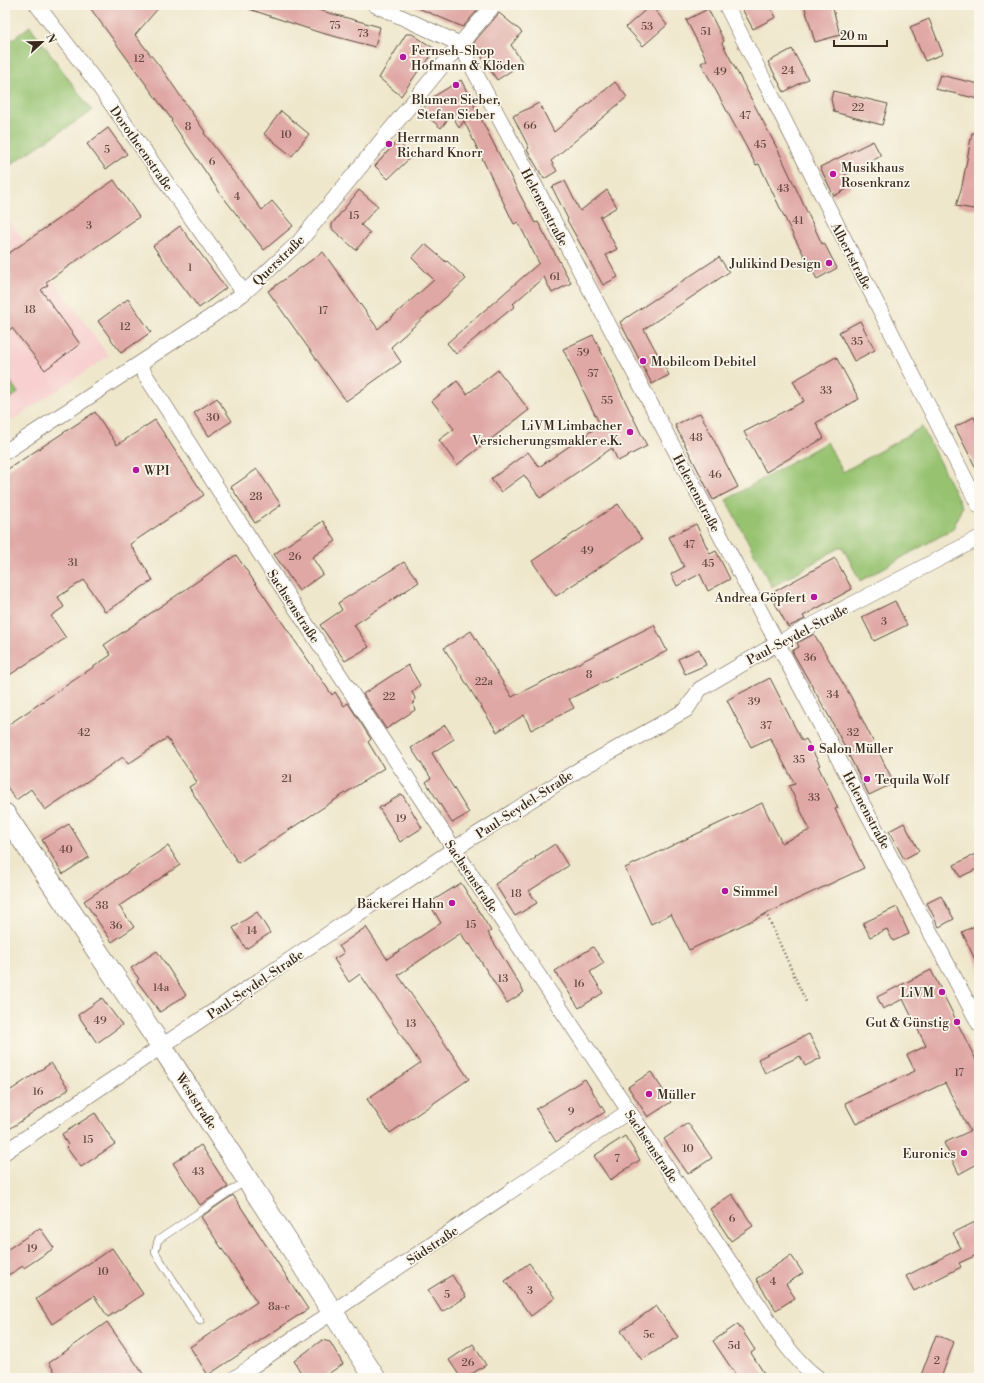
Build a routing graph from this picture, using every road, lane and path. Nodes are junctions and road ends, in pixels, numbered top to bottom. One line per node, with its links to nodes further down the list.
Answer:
1 (37, 5): 6 (street, Dorotheenstraße)
2 (375, 5): 5 (street)
3 (494, 5): 5 (street, Querstraße)
4 (726, 5): 9 (street, Albertstraße)
5 (460, 44): 6 (street, Querstraße); 11 (street, Helenenstraße)
6 (244, 292): 7 (street, Querstraße)
7 (139, 365): 8 (street, Querstraße); 13 (street, Sachsenstraße)
8 (5, 452)
9 (979, 506)
10 (979, 538): 11 (street, Paul-Seydel-Straße)
11 (778, 643): 13 (street, Paul-Seydel-Straße); 16 (street, Helenenstraße)
12 (8, 825): 17 (main road, Weststraße)
13 (454, 849): 17 (street, Paul-Seydel-Straße); 18 (street, Sachsenstraße)
14 (766, 913): 15 (path)
15 (808, 1004)
16 (979, 1024)
17 (162, 1047): 19 (street, Paul-Seydel-Straße); 20 (main road, Weststraße)
18 (629, 1111): 21 (street, Südstraße); 25 (street, Sachsenstraße)
19 (5, 1152)
20 (247, 1180): 21 (main road, Weststraße); 22 (lane)
21 (332, 1312): 23 (street, Südstraße); 24 (main road, Weststraße)
22 (200, 1321)
23 (235, 1378)
24 (375, 1378)
25 (818, 1378)

